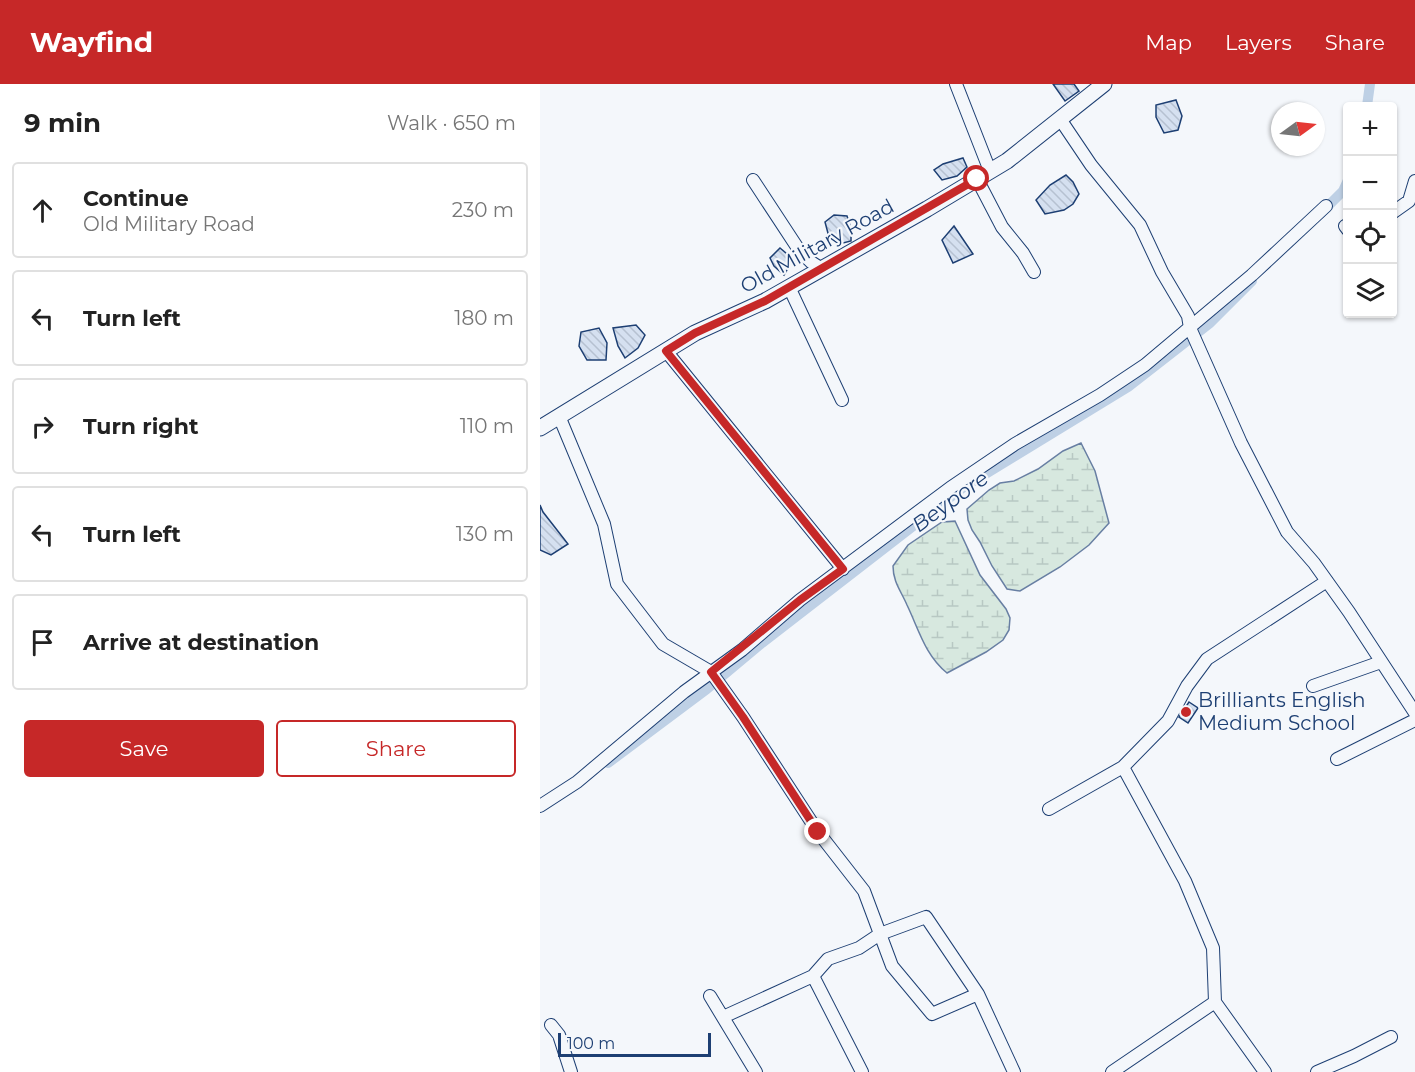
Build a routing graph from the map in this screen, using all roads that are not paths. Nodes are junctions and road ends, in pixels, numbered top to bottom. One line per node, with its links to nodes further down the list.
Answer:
1 (956, 84): 4 (street)
2 (1104, 84): 3 (main road, Old Military Road)
3 (1060, 119): 4 (main road, Old Military Road); 12 (street)
4 (983, 175): 9 (main road, Old Military Road); 10 (street)
5 (753, 180): 9 (street)
6 (1415, 181): 8 (street)
7 (1326, 206): 12 (street)
8 (1396, 210)
9 (822, 269): 11 (main road, Old Military Road)
10 (1034, 272)
11 (789, 287): 13 (main road, Old Military Road); 14 (street)
12 (1190, 328): 17 (street); 18 (street)
13 (666, 351): 15 (main road, Old Military Road); 17 (street)
14 (842, 400)
15 (559, 416): 16 (main road, Old Military Road); 20 (street)
16 (540, 428)
17 (843, 569): 20 (street)
18 (1327, 581): 19 (street); 25 (street)
19 (1381, 662): 21 (street); 22 (street)
20 (711, 672): 26 (street); 28 (street)
21 (1312, 686)
22 (1415, 713)
23 (1415, 720): 24 (street)
24 (1337, 759)
25 (1123, 767): 27 (street); 32 (street)
26 (540, 806)
27 (1049, 808)
28 (880, 934): 29 (street); 30 (street); 30 (street)
29 (813, 976): 33 (street); 38 (street)
30 (978, 994): 39 (street)
31 (710, 996): 33 (street)
32 (1215, 1002): 40 (street); 41 (street)
33 (723, 1017): 37 (street)
34 (551, 1025): 36 (street)
35 (1391, 1037): 42 (street)
36 (571, 1072)
37 (756, 1072)
38 (862, 1072)
39 (1014, 1072)
40 (1112, 1072)
41 (1265, 1072)
42 (1317, 1072)

